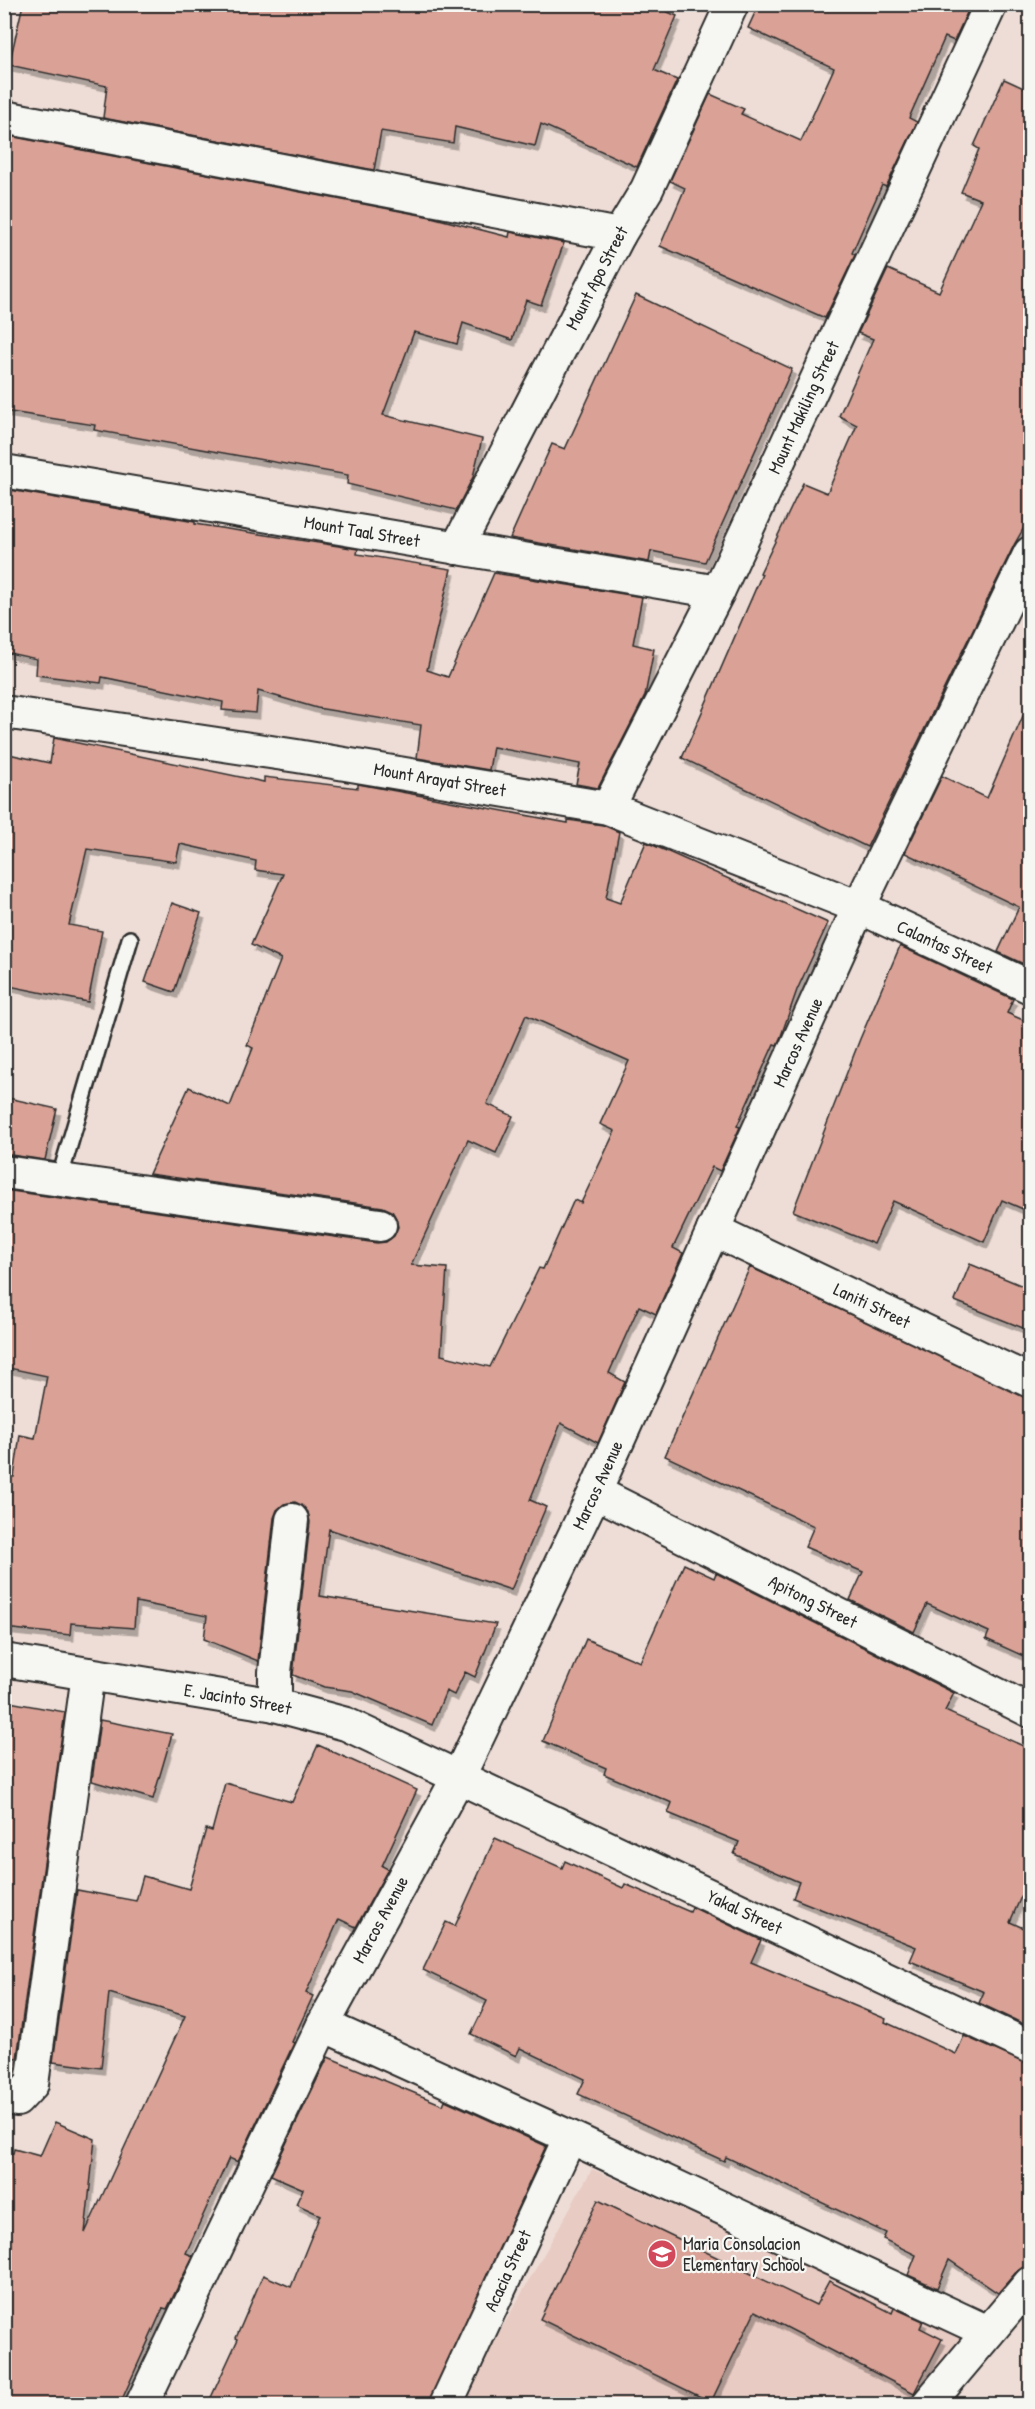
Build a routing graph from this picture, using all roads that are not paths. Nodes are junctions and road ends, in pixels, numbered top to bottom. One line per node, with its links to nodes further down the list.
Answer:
1 (732, 4): 4 (street, Mount Apo Street)
2 (991, 4): 8 (street, Mount Makiling Street)
3 (4, 117): 4 (street)
4 (619, 236): 6 (street, Mount Apo Street)
5 (4, 471): 6 (street, Mount Taal Street)
6 (457, 548): 8 (street, Mount Taal Street)
7 (1030, 553): 11 (street, Marcos Avenue)
8 (718, 592): 10 (street, Mount Makiling Street)
9 (4, 712): 10 (street, Mount Arayat Street)
10 (608, 808): 11 (street, Mount Arayat Street)
11 (860, 907): 13 (street, Calantas Street); 17 (street, Marcos Avenue)
12 (130, 939): 15 (lane)
13 (1030, 987)
14 (4, 1172): 15 (street)
15 (59, 1180): 16 (street)
16 (380, 1225)
17 (713, 1230): 18 (street, Laniti Street); 19 (street, Marcos Avenue)
18 (1030, 1381)
19 (596, 1492): 24 (street, Apitong Street); 25 (street, Marcos Avenue)
20 (292, 1520): 23 (street)
21 (4, 1660): 22 (street, E. Jacinto Street)
22 (88, 1674): 23 (street, E. Jacinto Street); 28 (street)
23 (275, 1706): 25 (street, E. Jacinto Street)
24 (1030, 1711)
25 (459, 1776): 26 (street, Marcos Avenue); 27 (street, Yakal Street)
26 (323, 2025): 29 (street); 32 (street, Marcos Avenue)
27 (1030, 2047)
28 (4, 2098)
29 (570, 2137): 31 (street); 33 (street, Acacia Street)
30 (1030, 2283): 31 (street)
31 (988, 2332): 34 (street)
32 (142, 2404)
33 (446, 2404)
34 (928, 2404)

